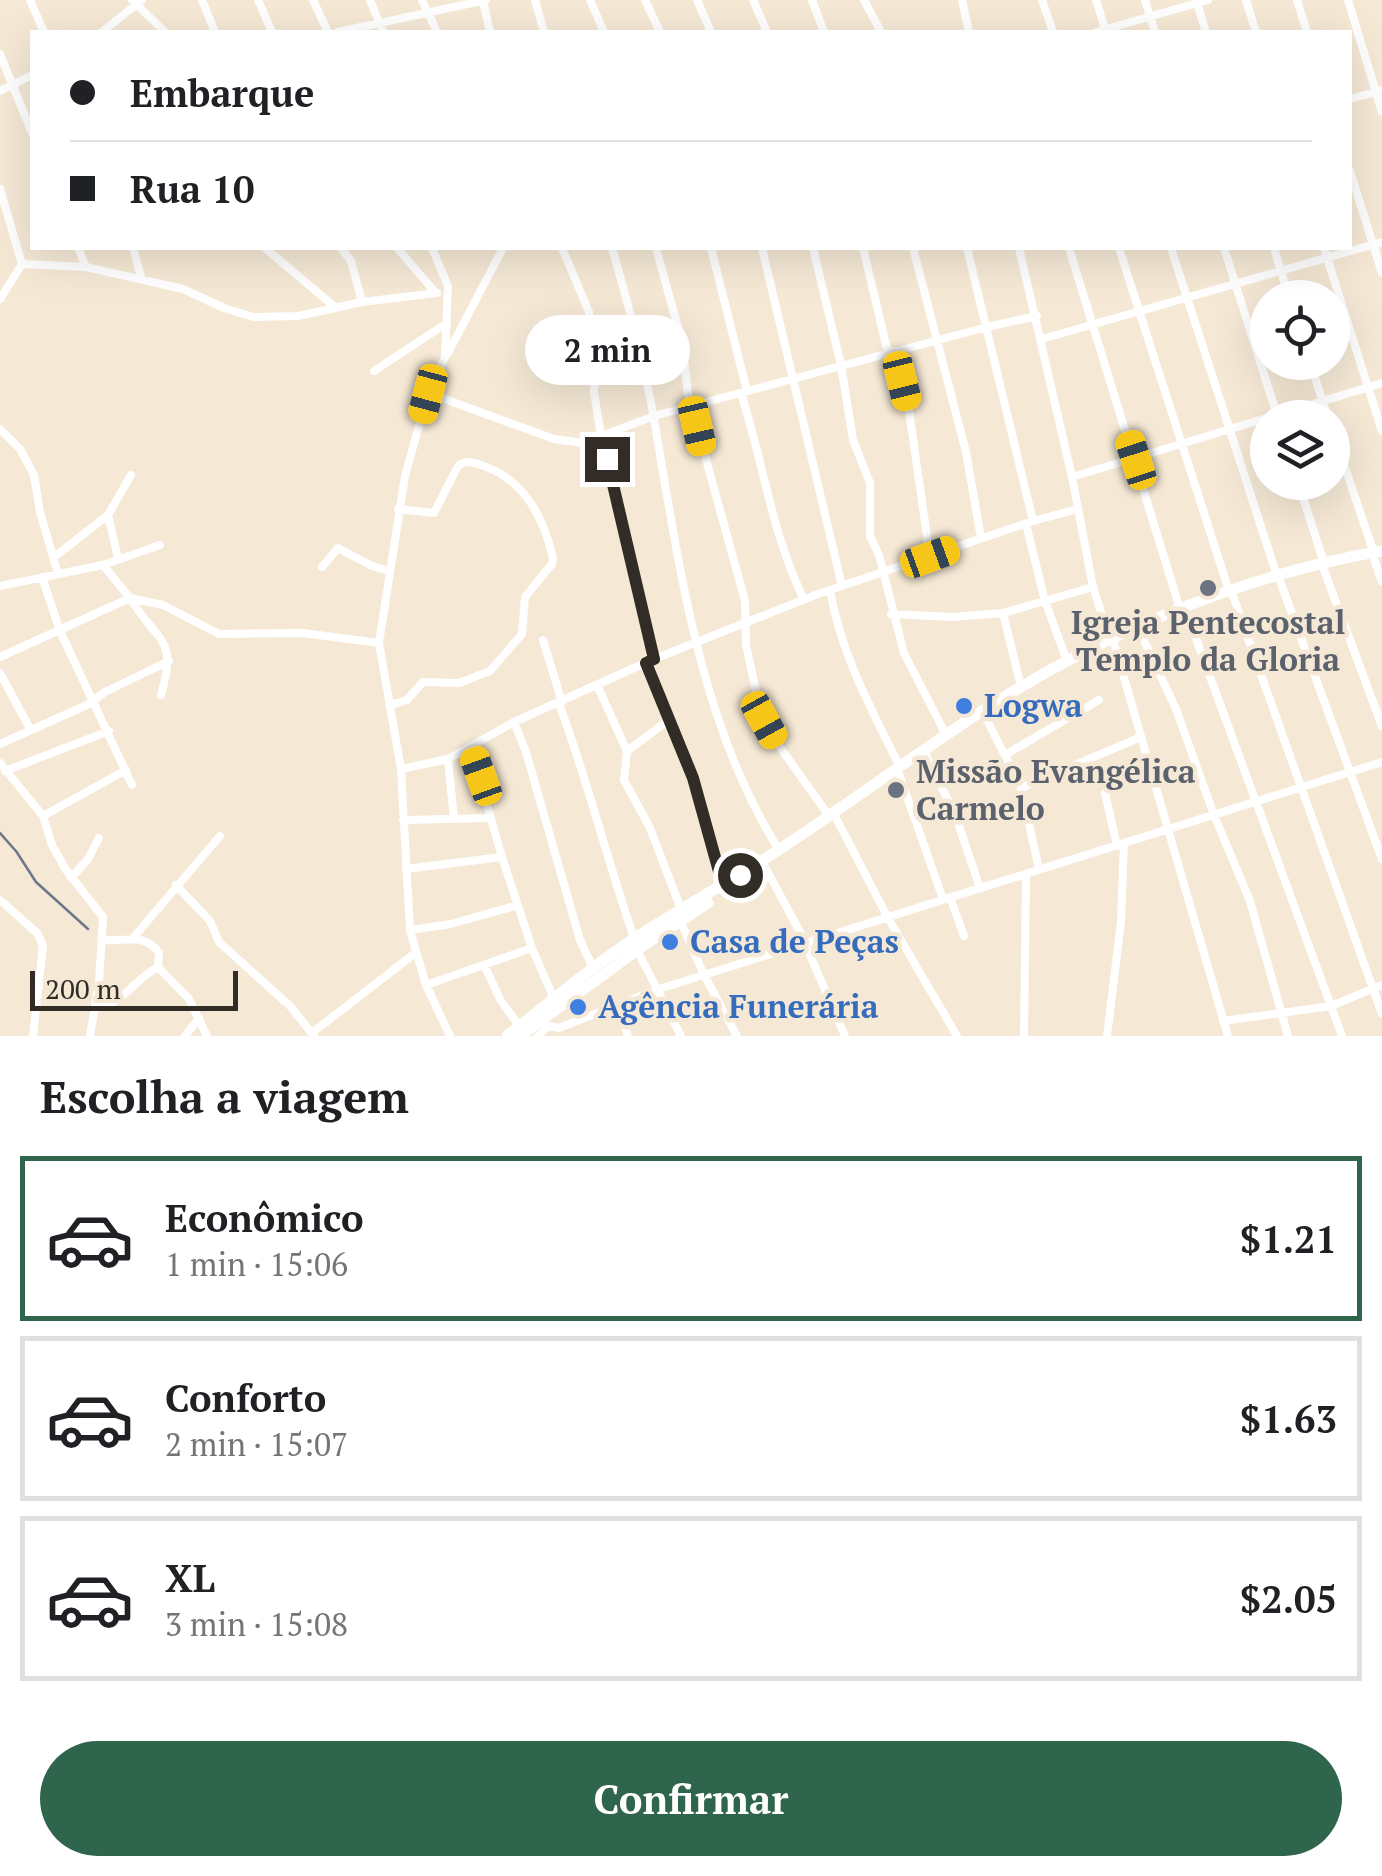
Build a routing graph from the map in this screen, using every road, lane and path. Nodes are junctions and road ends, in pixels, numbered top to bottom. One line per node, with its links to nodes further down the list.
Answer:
1 (30, 0): 29 (street)
2 (202, 0): 32 (street)
3 (258, 0): 33 (street)
4 (313, 0): 34 (street)
5 (370, 0): 28 (street)
6 (422, 0): 26 (street)
7 (484, 0): 24 (street); 38 (street)
8 (536, 0): 39 (street)
9 (590, 0): 40 (street)
10 (645, 0): 41 (street)
11 (696, 0): 42 (street)
12 (753, 0): 43 (street)
13 (812, 0): 44 (street)
14 (864, 0): 45 (street)
15 (962, 0): 46 (street)
16 (1042, 0): 47 (street)
17 (1096, 0): 48 (street)
18 (1145, 0): 27 (street)
19 (1208, 0): 25 (street)
20 (1246, 0): 52 (street)
21 (1297, 0): 53 (street)
22 (1348, 0): 58 (street)
23 (137, 2): 30 (street); 31 (street)
24 (469, 2): 26 (street)
25 (1196, 2): 27 (street); 51 (street)
26 (428, 11): 28 (street); 37 (street)
27 (1150, 17): 49 (street); 50 (street)
28 (379, 22): 35 (street); 36 (street)
29 (43, 30)
30 (104, 30)
31 (163, 30)
32 (215, 30)
33 (271, 30)
34 (327, 30)
35 (346, 30)
36 (383, 30)
37 (436, 30)
38 (490, 30)
39 (544, 30)
40 (603, 30)
41 (659, 30)
42 (710, 30)
43 (766, 30)
44 (823, 30)
45 (879, 30)
46 (969, 30)
47 (1052, 30)
48 (1102, 30)
49 (1108, 30)
50 (1154, 30)
51 (1205, 30)
52 (1255, 30)
53 (1306, 30)
54 (0, 54): 56 (street)
55 (30, 76): 56 (street)
56 (13, 86): 57 (street); 61 (street)
57 (0, 91)
58 (1378, 91): 59 (street); 60 (street)
59 (1352, 98)
60 (1382, 112)
61 (30, 129)
62 (1352, 176): 64 (street)
63 (0, 189): 89 (street)
64 (1378, 243): 65 (street); 92 (street)
65 (1352, 248)
66 (79, 250): 90 (street)
67 (134, 250): 93 (street)
68 (268, 250): 101 (street)
69 (343, 250): 100 (street)
70 (399, 250): 96 (street)
71 (433, 250): 99 (street)
72 (502, 250): 110 (street)
73 (563, 250): 126 (street)
74 (612, 250): 121 (street)
75 (657, 250): 120 (street)
76 (711, 250): 116 (street)
77 (763, 250): 113 (street)
78 (813, 250): 111 (street)
79 (863, 250): 109 (street)
80 (914, 250): 108 (street)
81 (968, 250): 106 (street)
82 (1020, 250): 103 (street)
83 (1070, 250): 105 (street)
84 (1121, 250): 102 (street)
85 (1172, 250): 97 (street)
86 (1225, 250): 95 (street)
87 (1275, 250): 91 (street)
88 (1326, 252): 91 (street); 115 (street)
89 (22, 264): 90 (street); 98 (street)
90 (86, 267): 93 (street)
91 (1281, 270): 94 (street); 95 (street)
92 (1382, 273)
93 (142, 280): 101 (street)
94 (1284, 280)
95 (1236, 284): 97 (street); 118 (street)
96 (437, 293): 99 (street); 100 (street)
97 (1186, 297): 102 (street); 123 (street)
98 (0, 299)
99 (448, 301): 104 (street)
100 (362, 302): 101 (street)
101 (336, 308)
102 (1141, 311): 105 (street); 127 (street)
103 (1037, 316): 106 (street); 107 (street)
104 (447, 322): 110 (street); 112 (street)
105 (1094, 324): 107 (street); 128 (street)
106 (987, 326): 108 (street); 136 (street)
107 (1042, 339): 130 (street)
108 (936, 340): 109 (street); 137 (street)
109 (891, 352): 111 (street); 140 (street)
110 (446, 357): 117 (street)
111 (841, 365): 113 (street); 147 (street)
112 (374, 371)
113 (796, 377): 116 (street); 153 (street)
114 (1382, 383): 115 (street)
115 (1368, 388): 119 (street); 125 (street)
116 (744, 392): 120 (street); 158 (street)
117 (428, 394): 126 (street); 133 (street)
118 (1273, 400)
119 (1329, 400)
120 (692, 406): 121 (street); 163 (street)
121 (654, 416): 126 (street); 168 (street)
122 (1250, 423): 123 (street)
123 (1230, 428): 127 (street); 150 (street)
124 (0, 429): 141 (street)
125 (1382, 432)
126 (600, 436): 172 (street)
127 (1182, 443): 128 (street); 156 (street)
128 (1136, 460): 130 (street); 160 (street)
129 (131, 475): 135 (street)
130 (1072, 477): 134 (street)
131 (1350, 478): 139 (street)
132 (1304, 500): 144 (street)
133 (398, 509): 146 (street); 181 (street)
134 (1078, 509): 136 (street); 154 (street)
135 (108, 515): 141 (street); 142 (street)
136 (1030, 523): 137 (street); 159 (street)
137 (981, 538): 140 (street)
138 (160, 544): 142 (street)
139 (1378, 555): 144 (main road); 151 (street)
140 (930, 557): 147 (street)
141 (53, 558): 148 (street)
142 (118, 558): 143 (street)
143 (103, 564): 148 (street); 157 (street)
144 (1324, 566): 150 (main road); 185 (street)
145 (322, 567): 146 (street)
146 (389, 571): 169 (street)
147 (882, 572): 153 (street); 162 (street)
148 (58, 574): 149 (street)
149 (42, 577): 152 (street); 164 (street)
150 (1278, 579): 156 (main road); 201 (street)
151 (1382, 582)
152 (0, 586)
153 (842, 586): 155 (street)
154 (1092, 586): 159 (street); 167 (street)
155 (830, 590): 158 (street); 200 (street)
156 (1231, 594): 160 (main road); 204 (street)
157 (130, 598): 164 (street); 169 (street); 171 (street)
158 (804, 600): 163 (street)
159 (1045, 601): 161 (street); 173 (street)
160 (1183, 611): 165 (main road); 167 (main road); 206 (street)
161 (1003, 613): 162 (street); 176 (street)
162 (891, 614): 188 (street)
163 (745, 624): 168 (street); 209 (street)
164 (60, 631): 170 (street); 178 (street)
165 (1140, 632): 167 (main road); 207 (street)
166 (542, 640): 180 (street)
167 (1112, 641): 173 (main road); 182 (main road); 189 (street)
168 (698, 642): 172 (street); 217 (street)
169 (380, 643): 181 (street)
170 (0, 657)
171 (169, 661): 177 (street); 178 (street)
172 (650, 661): 175 (street); 183 (street)
173 (1067, 661): 176 (main road)
174 (0, 673): 186 (street)
175 (596, 685): 180 (street); 192 (street)
176 (1021, 687): 188 (main road)
177 (161, 695)
178 (93, 700): 186 (street); 187 (street)
179 (1099, 700): 193 (street)
180 (560, 703): 184 (street); 238 (street)
181 (392, 705): 198 (street)
182 (985, 716): 193 (street); 194 (main road)
183 (670, 719): 192 (street); 226 (street)
184 (514, 722): 191 (street); 243 (street)
185 (1382, 726)
186 (30, 729): 190 (street)
187 (109, 731): 197 (street); 199 (street)
188 (946, 735): 200 (main road)
189 (1141, 737): 203 (street); 213 (street)
190 (0, 744)
191 (470, 746): 195 (street); 210 (street)
192 (626, 751): 231 (street)
193 (1005, 754): 203 (street)
194 (926, 755): 200 (main road); 227 (street)
195 (448, 759): 198 (street); 211 (street)
196 (1382, 762): 201 (street)
197 (3, 767): 208 (street)
198 (401, 769): 212 (street)
199 (126, 770): 202 (street); 208 (street)
200 (899, 770): 209 (main road); 228 (street)
201 (1349, 772): 204 (street); 219 (street)
202 (132, 785)
203 (1021, 788): 222 (street)
204 (1301, 788): 206 (street); 247 (street)
205 (1105, 793): 216 (street)
206 (1258, 802): 207 (street); 251 (street)
207 (1214, 815): 213 (street); 253 (street)
208 (44, 816): 224 (street)
209 (832, 817): 217 (main road); 220 (main road); 232 (street)
210 (490, 818): 211 (street); 218 (street)
211 (454, 819): 212 (street)
212 (404, 820): 221 (street)
213 (1166, 828): 216 (street); 256 (street)
214 (220, 836): 225 (street)
215 (98, 838): 224 (street)
216 (1120, 844): 222 (street); 273 (street)
217 (778, 850): 226 (main road)
218 (502, 857): 221 (street); 230 (street)
219 (1382, 859)
220 (764, 867): 231 (main road); 237 (street)
221 (406, 869): 233 (street)
222 (1039, 869): 223 (street)
223 (1026, 874): 227 (street); 272 (street)
224 (70, 878): 236 (street)
225 (176, 885): 235 (street); 259 (street)
226 (723, 886): 231 (main road)
227 (980, 888): 228 (street)
228 (946, 898): 232 (street); 234 (street)
229 (0, 900): 260 (street)
230 (518, 905): 233 (street); 239 (street)
231 (681, 915): 238 (main road); 244 (street)
232 (888, 918): 237 (street); 271 (street)
233 (410, 930): 240 (street)
234 (964, 936)
235 (134, 938): 236 (street); 242 (street)
236 (102, 940): 252 (street)
237 (805, 943): 244 (street); 270 (street)
238 (636, 944): 243 (main road); 248 (street)
239 (532, 948): 241 (street); 249 (street)
240 (414, 954): 245 (street); 259 (street)
241 (484, 965): 245 (street); 258 (street)
242 (158, 967): 252 (street); 255 (street)
243 (596, 973): 249 (main road); 257 (main road)
244 (704, 975): 248 (street); 269 (street)
245 (426, 985): 264 (street)
246 (1382, 986): 247 (street)
247 (1372, 989): 251 (street); 254 (street)
248 (656, 990): 250 (street); 268 (street)
249 (554, 999): 258 (main road)
250 (618, 1006): 257 (street); 267 (street)
251 (1331, 1006): 253 (street); 276 (street)
252 (96, 1008): 261 (street)
253 (1280, 1011): 256 (street); 275 (street)
254 (1382, 1014)
255 (199, 1018): 262 (street); 263 (street)
256 (1223, 1021): 274 (street)
257 (545, 1023): 258 (main road); 266 (street)
258 (520, 1031): 265 (main road)
259 (312, 1035)
260 (33, 1036)
261 (90, 1036)
262 (185, 1036)
263 (207, 1036)
264 (450, 1036)
265 (508, 1036)
266 (538, 1036)
267 (628, 1036)
268 (681, 1036)
269 (737, 1036)
270 (845, 1036)
271 (957, 1036)
272 (1024, 1036)
273 (1107, 1036)
274 (1228, 1036)
275 (1288, 1036)
276 (1342, 1036)

